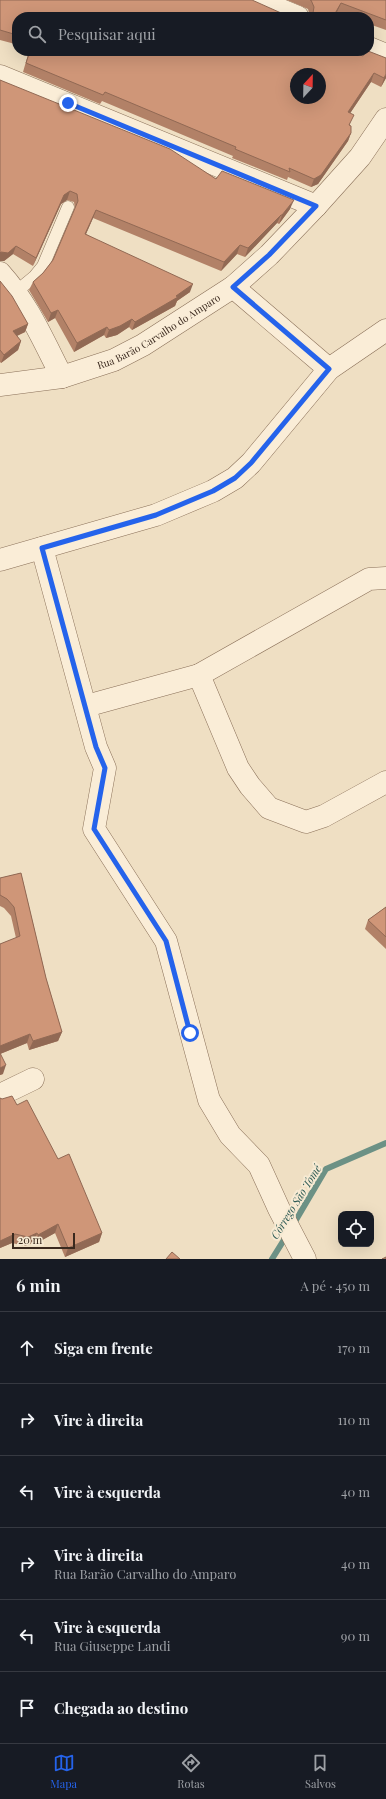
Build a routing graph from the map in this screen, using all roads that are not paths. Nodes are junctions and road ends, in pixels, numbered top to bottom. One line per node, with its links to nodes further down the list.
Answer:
1 (257, 0): 2 (street)
2 (286, 12)
3 (374, 50): 4 (street)
4 (386, 55)
5 (0, 76): 7 (street)
6 (386, 119): 7 (street, Rua Barão Carvalho do Amparo)
7 (316, 206): 10 (street, Rua Barão Carvalho do Amparo)
8 (68, 207): 11 (lane)
9 (0, 273): 11 (street)
10 (233, 287): 13 (street); 14 (street, Rua Barão Carvalho do Amparo)
11 (17, 291): 14 (street)
12 (386, 330): 13 (street)
13 (329, 369): 16 (street)
14 (62, 377): 15 (street, Rua Barão Carvalho do Amparo)
15 (0, 385)
16 (42, 548): 17 (street); 20 (street)
17 (0, 560)
18 (386, 578): 19 (street)
19 (199, 675): 20 (street); 21 (street)
20 (86, 706): 24 (street)
21 (386, 782)
22 (33, 1079): 23 (street)
23 (0, 1095)
24 (305, 1259)

